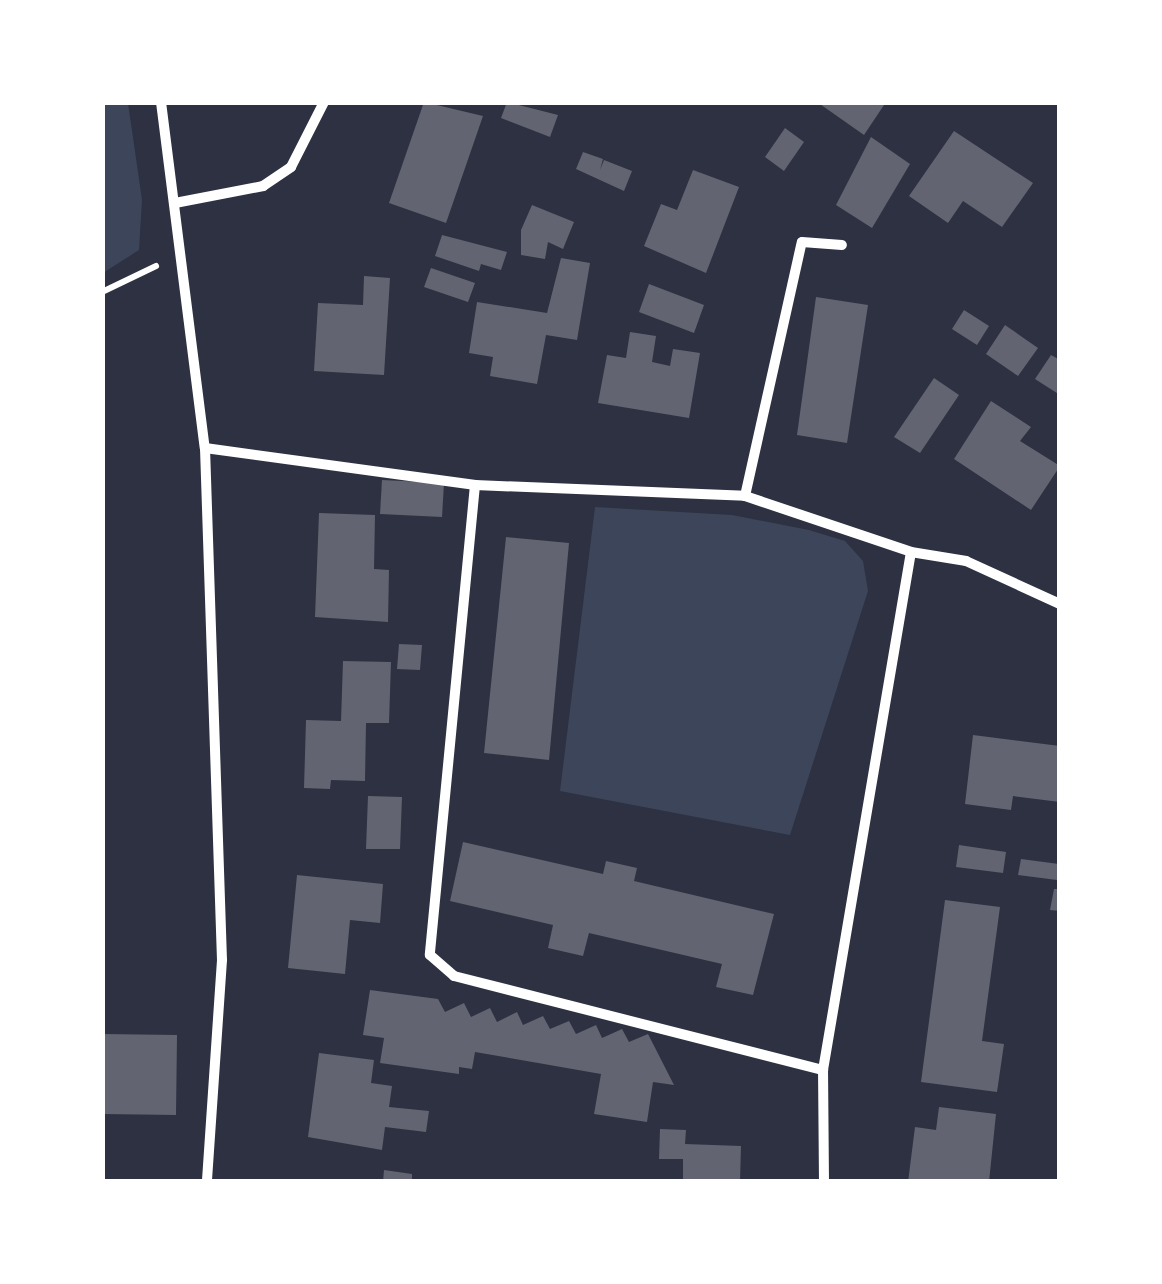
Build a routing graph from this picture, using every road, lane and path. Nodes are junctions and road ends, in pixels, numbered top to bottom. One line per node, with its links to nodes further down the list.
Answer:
1 (162, 102): 3 (street)
2 (324, 102): 3 (street)
3 (175, 203): 5 (street)
4 (842, 245): 9 (street)
5 (184, 253): 6 (path); 7 (street)
6 (102, 292)
7 (205, 448): 8 (street); 13 (street)
8 (475, 484): 9 (street); 12 (street)
9 (746, 496): 10 (street)
10 (911, 552): 11 (street); 12 (street)
11 (1060, 604)
12 (823, 1070): 14 (street)
13 (207, 1182)
14 (824, 1182)

